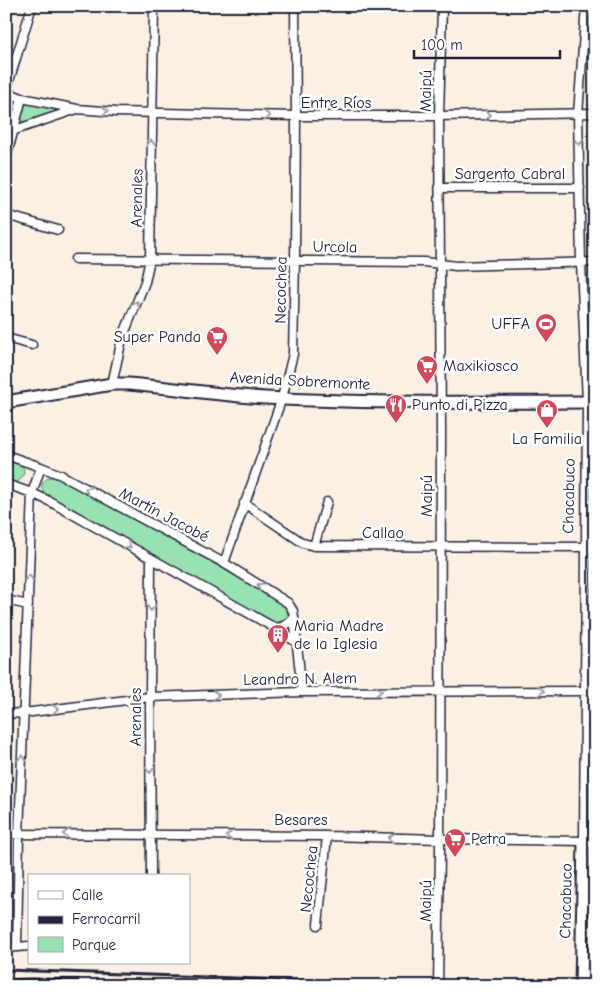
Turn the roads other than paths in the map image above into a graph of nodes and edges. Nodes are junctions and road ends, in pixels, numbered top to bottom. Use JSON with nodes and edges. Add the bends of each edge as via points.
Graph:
{"nodes":[{"id":1,"x":32,"y":6,"type":"edge"},
{"id":2,"x":154,"y":6,"type":"edge"},
{"id":3,"x":295,"y":6,"type":"edge"},
{"id":4,"x":442,"y":6,"type":"edge"},
{"id":5,"x":586,"y":6,"type":"edge"},
{"id":6,"x":6,"y":91,"type":"edge"},
{"id":7,"x":22,"y":98,"type":"junction"},
{"id":8,"x":77,"y":110,"type":"junction"},
{"id":9,"x":152,"y":113,"type":"junction"},
{"id":10,"x":578,"y":114,"type":"junction"},
{"id":11,"x":595,"y":114,"type":"edge"},
{"id":12,"x":296,"y":116,"type":"junction"},
{"id":13,"x":439,"y":116,"type":"junction"},
{"id":14,"x":14,"y":130,"type":"junction"},
{"id":15,"x":6,"y":159,"type":"edge"},
{"id":16,"x":440,"y":188,"type":"junction"},
{"id":17,"x":580,"y":188,"type":"junction"},
{"id":18,"x":6,"y":214,"type":"edge"},
{"id":19,"x":58,"y":230,"type":"dead end"},
{"id":20,"x":75,"y":259,"type":"dead end"},
{"id":21,"x":150,"y":259,"type":"junction"},
{"id":22,"x":295,"y":260,"type":"junction"},
{"id":23,"x":595,"y":262,"type":"edge"},
{"id":24,"x":440,"y":263,"type":"junction"},
{"id":25,"x":581,"y":263,"type":"junction"},
{"id":26,"x":6,"y":338,"type":"edge"},
{"id":27,"x":32,"y":345,"type":"dead end"},
{"id":28,"x":112,"y":384,"type":"junction"},
{"id":29,"x":282,"y":398,"type":"junction"},
{"id":30,"x":6,"y":402,"type":"edge"},
{"id":31,"x":440,"y":402,"type":"junction"},
{"id":32,"x":591,"y":402,"type":"edge"},
{"id":33,"x":6,"y":455,"type":"edge"},
{"id":34,"x":41,"y":466,"type":"junction"},
{"id":35,"x":6,"y":484,"type":"edge"},
{"id":36,"x":32,"y":493,"type":"junction"},
{"id":37,"x":327,"y":502,"type":"dead end"},
{"id":38,"x":244,"y":503,"type":"junction"},
{"id":39,"x":314,"y":546,"type":"junction"},
{"id":40,"x":440,"y":547,"type":"junction"},
{"id":41,"x":585,"y":547,"type":"junction"},
{"id":42,"x":595,"y":547,"type":"edge"},
{"id":43,"x":152,"y":559,"type":"junction"},
{"id":44,"x":224,"y":563,"type":"junction"},
{"id":45,"x":6,"y":600,"type":"edge"},
{"id":46,"x":28,"y":605,"type":"junction"},
{"id":47,"x":294,"y":618,"type":"junction"},
{"id":48,"x":275,"y":628,"type":"junction"},
{"id":49,"x":296,"y":642,"type":"junction"},
{"id":50,"x":440,"y":691,"type":"junction"},
{"id":51,"x":585,"y":691,"type":"junction"},
{"id":52,"x":595,"y":691,"type":"edge"},
{"id":53,"x":302,"y":692,"type":"junction"},
{"id":54,"x":150,"y":697,"type":"junction"},
{"id":55,"x":24,"y":713,"type":"junction"},
{"id":56,"x":6,"y":714,"type":"edge"},
{"id":57,"x":6,"y":834,"type":"edge"},
{"id":58,"x":19,"y":834,"type":"junction"},
{"id":59,"x":151,"y":836,"type":"junction"},
{"id":60,"x":327,"y":836,"type":"junction"},
{"id":61,"x":440,"y":839,"type":"junction"},
{"id":62,"x":589,"y":841,"type":"edge"},
{"id":63,"x":151,"y":874,"type":"edge"},
{"id":64,"x":318,"y":925,"type":"dead end"},
{"id":65,"x":28,"y":946,"type":"edge"},
{"id":66,"x":17,"y":947,"type":"junction"},
{"id":67,"x":6,"y":948,"type":"edge"},
{"id":68,"x":438,"y":986,"type":"edge"},
{"id":69,"x":581,"y":986,"type":"edge"}],
"edges":[{"from":1,"to":6,"type":"street"},
{"from":2,"to":9,"type":"street","name":"Arenales"},
{"from":3,"to":12,"type":"street","name":"Necochea"},
{"from":4,"to":13,"type":"street","name":"Maipú"},
{"from":5,"to":10,"type":"street","name":"Chacabuco"},
{"from":6,"to":7,"type":"street","name":"Entre Ríos"},
{"from":7,"to":8,"type":"street","name":"Entre Ríos"},
{"from":7,"to":14,"type":"street"},
{"from":8,"to":9,"type":"street","name":"Entre Ríos","one_way":true},
{"from":8,"to":14,"type":"street","name":"Entre Ríos"},
{"from":9,"to":12,"type":"street","name":"Entre Ríos","one_way":true},
{"from":21,"to":9,"type":"street","name":"Arenales","one_way":true},
{"from":10,"to":11,"type":"street","name":"Entre Ríos"},
{"from":13,"to":10,"type":"street","name":"Entre Ríos","one_way":true},
{"from":10,"to":17,"type":"street","name":"Chacabuco","one_way":true},
{"from":12,"to":13,"type":"street","name":"Entre Ríos"},
{"from":12,"to":22,"type":"street","name":"Necochea"},
{"from":13,"to":16,"type":"street","name":"Maipú"},
{"from":14,"to":15,"type":"street"},
{"from":16,"to":17,"type":"street","name":"Sargento Cabral"},
{"from":16,"to":24,"type":"street","name":"Maipú"},
{"from":17,"to":25,"type":"street","name":"Chacabuco"},
{"from":18,"to":19,"type":"street"},
{"from":20,"to":21,"type":"street","name":"Urcola"},
{"from":21,"to":22,"type":"street","name":"Urcola"},
{"from":28,"to":21,"type":"street","name":"Arenales","one_way":true,"via":[[122,339],[145,282]]},
{"from":22,"to":24,"type":"street","name":"Urcola"},
{"from":22,"to":29,"type":"street","name":"Necochea","via":[[293,354]]},
{"from":23,"to":25,"type":"street","name":"Urcola"},
{"from":24,"to":25,"type":"street","name":"Urcola","via":[[456,266]]},
{"from":24,"to":31,"type":"street","name":"Maipú"},
{"from":25,"to":32,"type":"street","name":"Chacabuco"},
{"from":26,"to":27,"type":"street"},
{"from":28,"to":29,"type":"main road","name":"Avenida Sobremonte"},
{"from":28,"to":30,"type":"main road","name":"Avenida Sobremonte"},
{"from":29,"to":31,"type":"main road","name":"Avenida Sobremonte"},
{"from":29,"to":38,"type":"street","name":"Necochea"},
{"from":31,"to":32,"type":"main road","name":"Avenida Sobremonte"},
{"from":31,"to":40,"type":"street","name":"Maipú"},
{"from":32,"to":41,"type":"street","name":"Chacabuco"},
{"from":33,"to":34,"type":"street","name":"Martín Jacobé"},
{"from":34,"to":36,"type":"street"},
{"from":44,"to":34,"type":"street","name":"Martín Jacobé","one_way":true},
{"from":35,"to":36,"type":"street"},
{"from":36,"to":43,"type":"street","one_way":true},
{"from":46,"to":36,"type":"street","one_way":true},
{"from":37,"to":39,"type":"street"},
{"from":38,"to":39,"type":"street","name":"Callao","via":[[303,543]]},
{"from":38,"to":44,"type":"street","name":"Necochea"},
{"from":39,"to":40,"type":"street","name":"Callao"},
{"from":40,"to":41,"type":"street","name":"Callao"},
{"from":40,"to":50,"type":"street","name":"Maipú"},
{"from":41,"to":42,"type":"street","name":"Callao"},
{"from":41,"to":51,"type":"street","name":"Chacabuco"},
{"from":43,"to":48,"type":"street"},
{"from":43,"to":54,"type":"street","name":"Arenales","one_way":true},
{"from":47,"to":44,"type":"street","name":"Martín Jacobé","one_way":true,"via":[[288,603]]},
{"from":45,"to":46,"type":"street"},
{"from":46,"to":55,"type":"street"},
{"from":47,"to":48,"type":"street","via":[[287,625]]},
{"from":47,"to":49,"type":"street"},
{"from":48,"to":49,"type":"street"},
{"from":49,"to":53,"type":"street"},
{"from":50,"to":51,"type":"street","name":"Leandro N. Alem","one_way":true},
{"from":53,"to":50,"type":"street","name":"Leandro N. Alem","one_way":true},
{"from":50,"to":61,"type":"street","name":"Maipú"},
{"from":51,"to":52,"type":"street","name":"Leandro N. Alem"},
{"from":51,"to":62,"type":"street","name":"Chacabuco"},
{"from":54,"to":53,"type":"street","name":"Leandro N. Alem","one_way":true},
{"from":55,"to":54,"type":"street","name":"Leandro N. Alem","one_way":true},
{"from":54,"to":59,"type":"street","name":"Arenales","one_way":true},
{"from":55,"to":56,"type":"street","name":"Leandro N. Alem"},
{"from":58,"to":55,"type":"street","one_way":true},
{"from":57,"to":58,"type":"street","name":"Besares"},
{"from":59,"to":58,"type":"street","name":"Besares","one_way":true},
{"from":58,"to":66,"type":"street"},
{"from":60,"to":59,"type":"street","name":"Besares","one_way":true},
{"from":59,"to":63,"type":"street","name":"Arenales"},
{"from":61,"to":60,"type":"street","name":"Besares","one_way":true},
{"from":60,"to":64,"type":"street","name":"Necochea"},
{"from":61,"to":62,"type":"street","name":"Besares"},
{"from":61,"to":68,"type":"street","name":"Maipú"},
{"from":62,"to":69,"type":"main road","name":"Chacabuco"},
{"from":65,"to":66,"type":"street"},
{"from":66,"to":67,"type":"street"}]}
